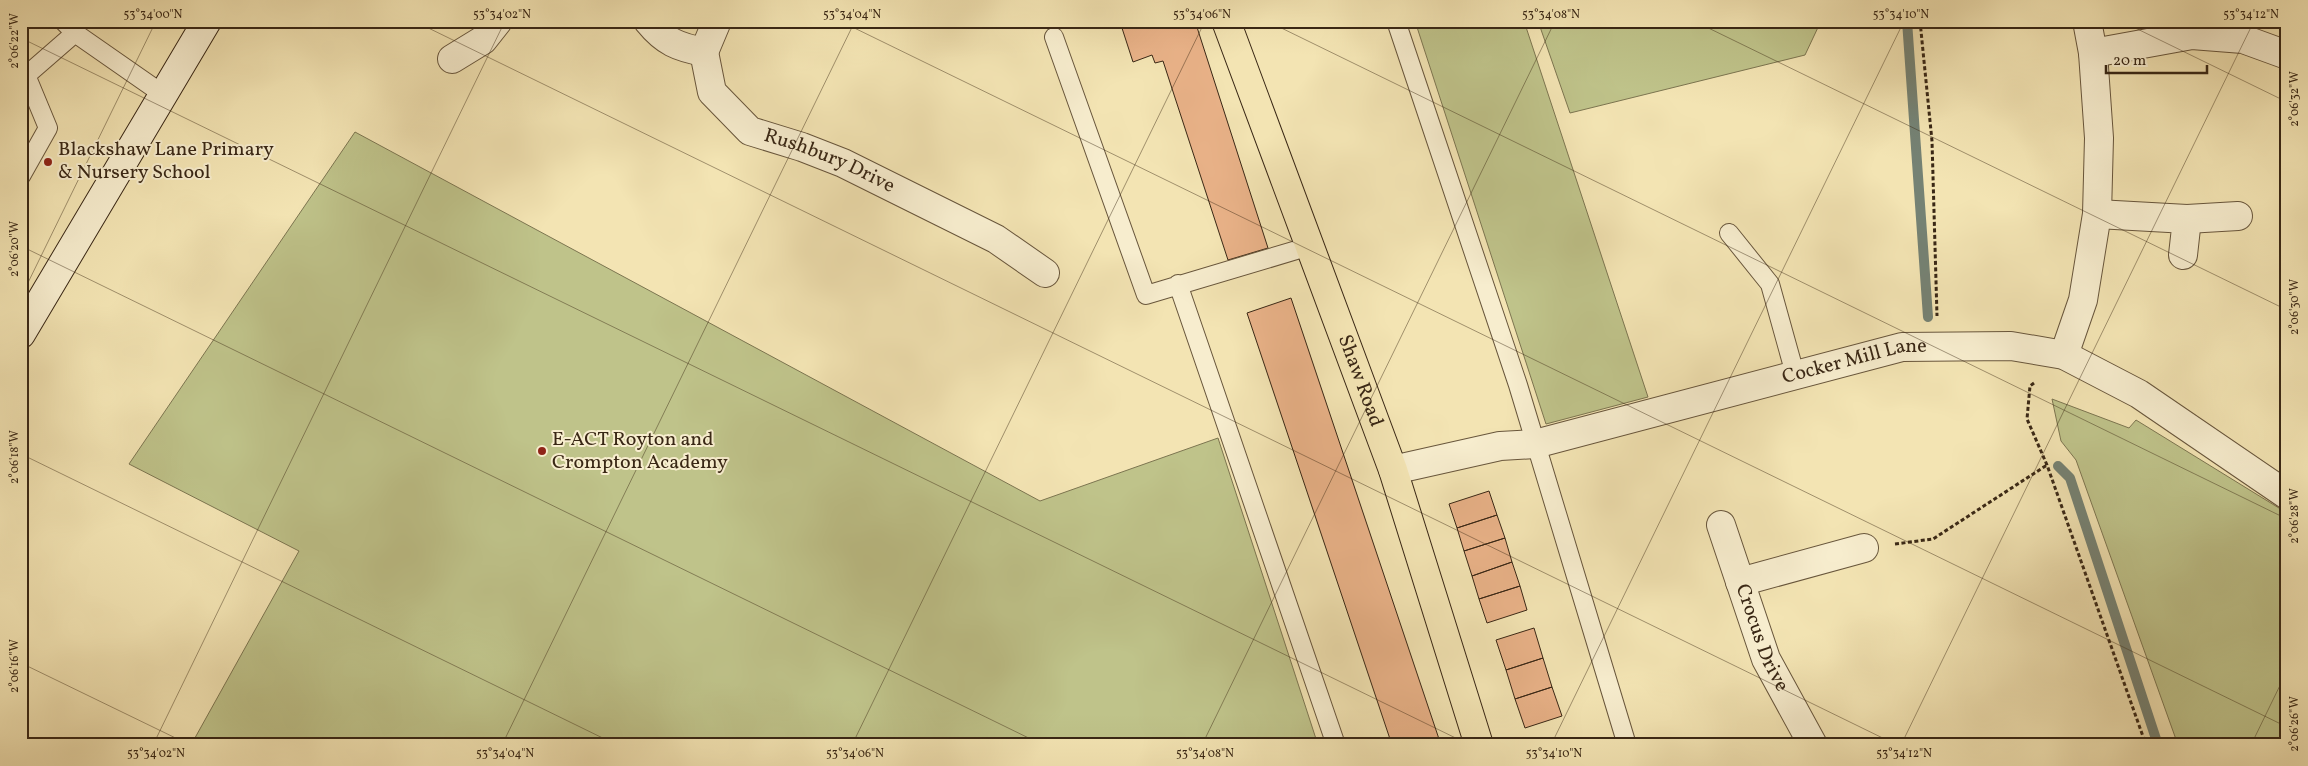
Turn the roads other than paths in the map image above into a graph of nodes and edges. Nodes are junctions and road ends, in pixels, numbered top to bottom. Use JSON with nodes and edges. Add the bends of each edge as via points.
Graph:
{"nodes":[{"id":1,"x":207,"y":21,"type":"edge"},
{"id":2,"x":498,"y":21,"type":"edge"},
{"id":3,"x":648,"y":21,"type":"edge"},
{"id":4,"x":718,"y":21,"type":"edge"},
{"id":5,"x":1226,"y":21,"type":"edge"},
{"id":6,"x":1396,"y":21,"type":"edge"},
{"id":7,"x":2086,"y":21,"type":"edge"},
{"id":8,"x":69,"y":27,"type":"edge"},
{"id":9,"x":1054,"y":37,"type":"dead end"},
{"id":10,"x":704,"y":52,"type":"junction"},
{"id":11,"x":2092,"y":53,"type":"junction"},
{"id":12,"x":2287,"y":55,"type":"edge"},
{"id":13,"x":452,"y":59,"type":"dead end"},
{"id":14,"x":24,"y":77,"type":"edge"},
{"id":15,"x":164,"y":95,"type":"junction"},
{"id":16,"x":21,"y":176,"type":"edge"},
{"id":17,"x":2097,"y":214,"type":"junction"},
{"id":18,"x":2238,"y":216,"type":"dead end"},
{"id":19,"x":2187,"y":219,"type":"junction"},
{"id":20,"x":1729,"y":233,"type":"dead end"},
{"id":21,"x":1310,"y":246,"type":"junction"},
{"id":22,"x":2183,"y":255,"type":"dead end"},
{"id":23,"x":1046,"y":273,"type":"dead end"},
{"id":24,"x":1178,"y":284,"type":"junction"},
{"id":25,"x":21,"y":334,"type":"edge"},
{"id":26,"x":2064,"y":355,"type":"junction"},
{"id":27,"x":1796,"y":374,"type":"junction"},
{"id":28,"x":1535,"y":444,"type":"junction"},
{"id":29,"x":1393,"y":470,"type":"junction"},
{"id":30,"x":2287,"y":495,"type":"edge"},
{"id":31,"x":1721,"y":525,"type":"dead end"},
{"id":32,"x":1864,"y":548,"type":"road end"},
{"id":33,"x":1740,"y":582,"type":"junction"},
{"id":34,"x":1475,"y":744,"type":"edge"},
{"id":35,"x":1336,"y":745,"type":"edge"},
{"id":36,"x":1627,"y":745,"type":"edge"},
{"id":37,"x":1813,"y":745,"type":"edge"}],
"edges":[{"from":1,"to":15,"type":"street"},
{"from":2,"to":13,"type":"street","via":[[483,40]]},
{"from":3,"to":10,"type":"street","via":[[666,40]]},
{"from":4,"to":10,"type":"street"},
{"from":5,"to":21,"type":"main road","name":"Shaw Road"},
{"from":6,"to":28,"type":"lane"},
{"from":7,"to":11,"type":"street"},
{"from":8,"to":14,"type":"lane"},
{"from":8,"to":15,"type":"lane"},
{"from":9,"to":24,"type":"lane","via":[[1146,294]]},
{"from":10,"to":23,"type":"street","name":"Rushbury Drive","via":[[712,92],[750,131],[843,163],[996,240]]},
{"from":11,"to":12,"type":"street","via":[[2192,36],[2243,39]]},
{"from":11,"to":17,"type":"street","via":[[2099,138]]},
{"from":14,"to":16,"type":"lane","via":[[48,128]]},
{"from":15,"to":25,"type":"street"},
{"from":17,"to":19,"type":"street"},
{"from":17,"to":26,"type":"street","via":[[2083,300]]},
{"from":18,"to":19,"type":"street"},
{"from":19,"to":22,"type":"street"},
{"from":20,"to":27,"type":"lane","via":[[1770,284]]},
{"from":21,"to":24,"type":"lane"},
{"from":21,"to":29,"type":"main road","name":"Shaw Road"},
{"from":24,"to":35,"type":"lane"},
{"from":26,"to":27,"type":"street","name":"Cocker Mill Lane","via":[[2011,346],[1902,347]]},
{"from":26,"to":30,"type":"street","name":"Cocker Mill Lane","via":[[2139,394]]},
{"from":27,"to":28,"type":"street","name":"Cocker Mill Lane"},
{"from":28,"to":29,"type":"street","name":"Cocker Mill Lane","via":[[1500,446]]},
{"from":28,"to":36,"type":"lane"},
{"from":29,"to":34,"type":"main road","name":"Shaw Road"},
{"from":31,"to":33,"type":"street","name":"Crocus Drive"},
{"from":32,"to":33,"type":"street"},
{"from":33,"to":37,"type":"street","name":"Crocus Drive","via":[[1766,659]]}]}
